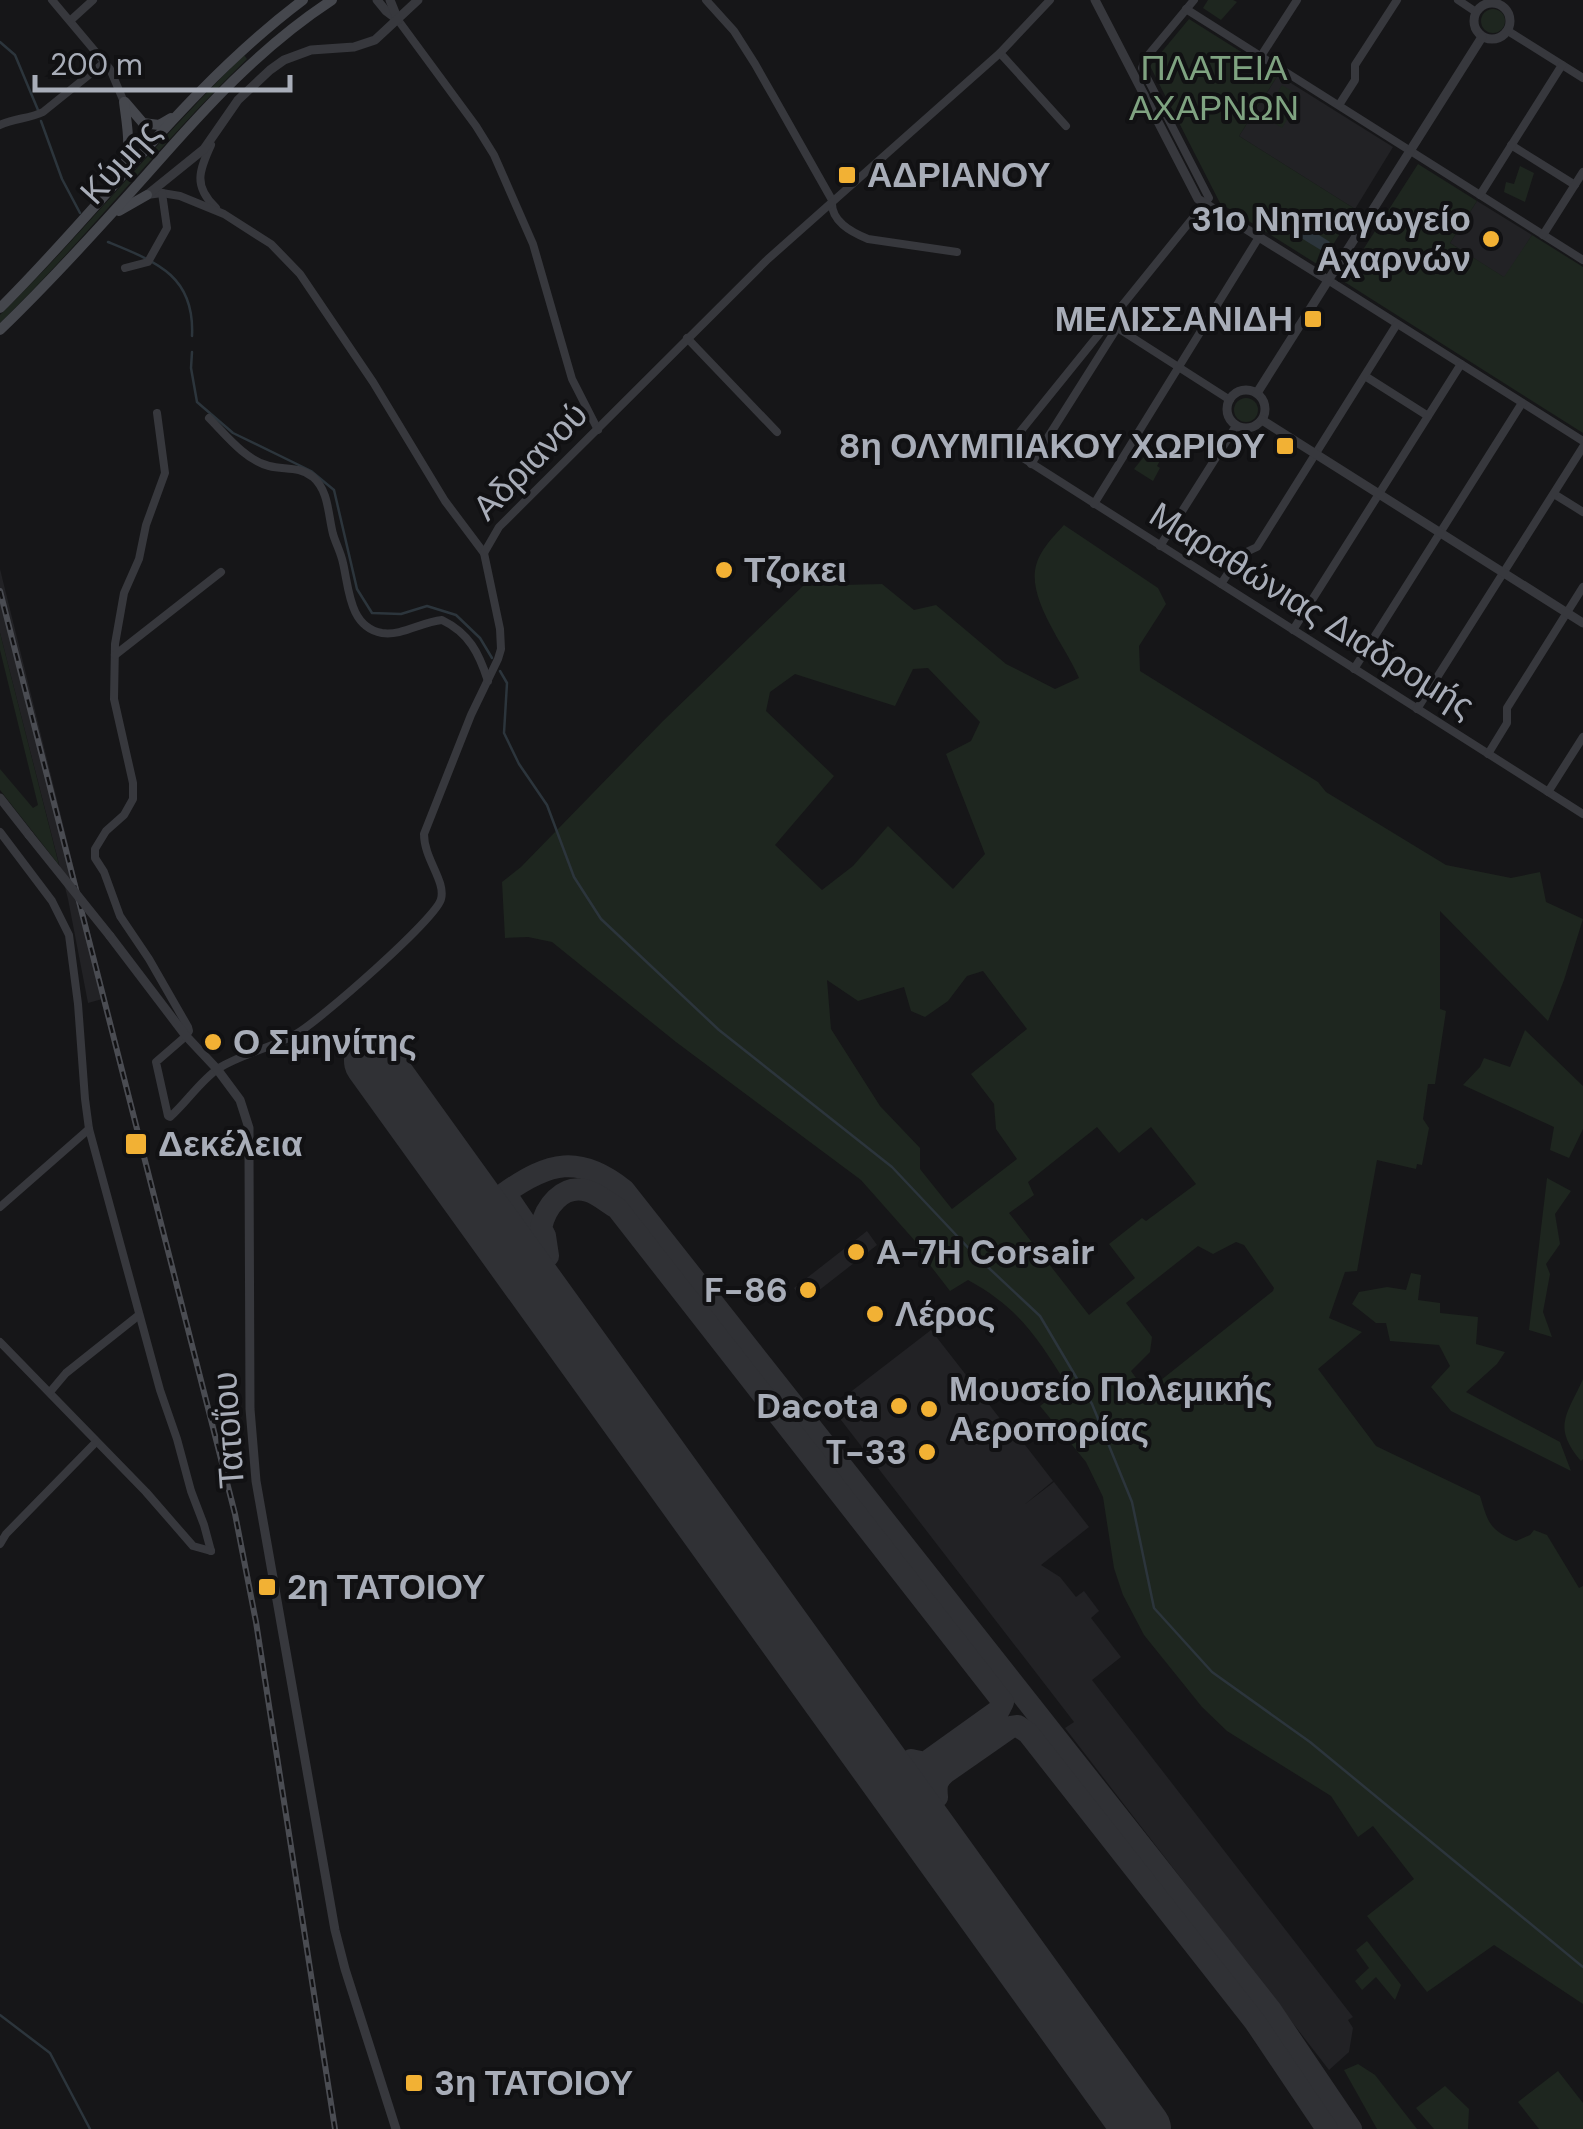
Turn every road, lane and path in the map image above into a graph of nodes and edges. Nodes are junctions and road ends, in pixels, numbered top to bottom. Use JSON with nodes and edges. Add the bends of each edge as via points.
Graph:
{"nodes":[{"id":1,"x":52,"y":0,"type":"edge"},
{"id":2,"x":93,"y":0,"type":"edge"},
{"id":3,"x":303,"y":0,"type":"edge"},
{"id":4,"x":332,"y":0,"type":"edge"},
{"id":5,"x":377,"y":0,"type":"edge"},
{"id":6,"x":390,"y":0,"type":"edge"},
{"id":7,"x":418,"y":0,"type":"edge"},
{"id":8,"x":706,"y":0,"type":"edge"},
{"id":9,"x":1050,"y":0,"type":"edge"},
{"id":10,"x":1095,"y":0,"type":"edge"},
{"id":11,"x":1194,"y":0,"type":"edge"},
{"id":12,"x":1297,"y":0,"type":"edge"},
{"id":13,"x":1397,"y":0,"type":"edge"},
{"id":14,"x":1458,"y":0,"type":"edge"},
{"id":15,"x":1504,"y":3,"type":"edge"},
{"id":16,"x":1186,"y":9,"type":"junction"},
{"id":17,"x":1476,"y":12,"type":"junction"},
{"id":18,"x":71,"y":20,"type":"junction"},
{"id":19,"x":398,"y":20,"type":"junction"},
{"id":20,"x":1508,"y":31,"type":"junction"},
{"id":21,"x":1482,"y":37,"type":"junction"},
{"id":22,"x":1000,"y":53,"type":"junction"},
{"id":23,"x":1261,"y":56,"type":"junction"},
{"id":24,"x":105,"y":62,"type":"junction"},
{"id":25,"x":1562,"y":65,"type":"junction"},
{"id":26,"x":1583,"y":78,"type":"edge"},
{"id":27,"x":124,"y":102,"type":"junction"},
{"id":28,"x":1339,"y":105,"type":"junction"},
{"id":29,"x":184,"y":108,"type":"junction"},
{"id":30,"x":0,"y":125,"type":"edge"},
{"id":31,"x":1066,"y":126,"type":"dead end"},
{"id":32,"x":218,"y":130,"type":"junction"},
{"id":33,"x":1511,"y":145,"type":"junction"},
{"id":34,"x":1410,"y":150,"type":"junction"},
{"id":35,"x":1583,"y":172,"type":"edge"},
{"id":36,"x":1575,"y":184,"type":"junction"},
{"id":37,"x":114,"y":186,"type":"junction"},
{"id":38,"x":162,"y":193,"type":"junction"},
{"id":39,"x":147,"y":195,"type":"junction"},
{"id":40,"x":1480,"y":195,"type":"junction"},
{"id":41,"x":832,"y":200,"type":"junction"},
{"id":42,"x":1205,"y":204,"type":"junction"},
{"id":43,"x":224,"y":214,"type":"junction"},
{"id":44,"x":109,"y":216,"type":"junction"},
{"id":45,"x":1543,"y":234,"type":"junction"},
{"id":46,"x":1259,"y":237,"type":"junction"},
{"id":47,"x":957,"y":252,"type":"dead end"},
{"id":48,"x":1583,"y":260,"type":"edge"},
{"id":49,"x":125,"y":268,"type":"dead end"},
{"id":50,"x":1328,"y":280,"type":"junction"},
{"id":51,"x":0,"y":308,"type":"edge"},
{"id":52,"x":1398,"y":324,"type":"junction"},
{"id":53,"x":1113,"y":325,"type":"junction"},
{"id":54,"x":0,"y":330,"type":"edge"},
{"id":55,"x":688,"y":338,"type":"junction"},
{"id":56,"x":1461,"y":364,"type":"junction"},
{"id":57,"x":1178,"y":366,"type":"junction"},
{"id":58,"x":1365,"y":376,"type":"junction"},
{"id":59,"x":1257,"y":393,"type":"junction"},
{"id":60,"x":1230,"y":400,"type":"junction"},
{"id":61,"x":1522,"y":403,"type":"junction"},
{"id":62,"x":158,"y":413,"type":"dead end"},
{"id":63,"x":1428,"y":416,"type":"junction"},
{"id":64,"x":209,"y":418,"type":"dead end"},
{"id":65,"x":1262,"y":420,"type":"junction"},
{"id":66,"x":1236,"y":426,"type":"junction"},
{"id":67,"x":598,"y":430,"type":"junction"},
{"id":68,"x":777,"y":432,"type":"dead end"},
{"id":69,"x":1583,"y":444,"type":"edge"},
{"id":70,"x":1316,"y":454,"type":"junction"},
{"id":71,"x":1031,"y":464,"type":"junction"},
{"id":72,"x":1379,"y":494,"type":"junction"},
{"id":73,"x":1554,"y":494,"type":"junction"},
{"id":74,"x":1094,"y":504,"type":"junction"},
{"id":75,"x":1583,"y":512,"type":"edge"},
{"id":76,"x":1440,"y":532,"type":"junction"},
{"id":77,"x":1160,"y":546,"type":"junction"},
{"id":78,"x":484,"y":553,"type":"junction"},
{"id":79,"x":221,"y":572,"type":"dead end"},
{"id":80,"x":1504,"y":573,"type":"junction"},
{"id":81,"x":1220,"y":584,"type":"junction"},
{"id":82,"x":1583,"y":588,"type":"edge"},
{"id":83,"x":1567,"y":613,"type":"junction"},
{"id":84,"x":1583,"y":623,"type":"edge"},
{"id":85,"x":1293,"y":630,"type":"junction"},
{"id":86,"x":115,"y":655,"type":"junction"},
{"id":87,"x":1354,"y":669,"type":"junction"},
{"id":88,"x":488,"y":681,"type":"junction"},
{"id":89,"x":1417,"y":709,"type":"junction"},
{"id":90,"x":1583,"y":737,"type":"edge"},
{"id":91,"x":1488,"y":754,"type":"junction"},
{"id":92,"x":1548,"y":792,"type":"junction"},
{"id":93,"x":0,"y":798,"type":"edge"},
{"id":94,"x":1583,"y":814,"type":"edge"},
{"id":95,"x":0,"y":832,"type":"edge"},
{"id":96,"x":186,"y":1036,"type":"junction"},
{"id":97,"x":217,"y":1070,"type":"junction"},
{"id":98,"x":90,"y":1129,"type":"junction"},
{"id":99,"x":0,"y":1207,"type":"edge"},
{"id":100,"x":139,"y":1315,"type":"junction"},
{"id":101,"x":0,"y":1342,"type":"edge"},
{"id":102,"x":50,"y":1392,"type":"junction"},
{"id":103,"x":96,"y":1442,"type":"junction"},
{"id":104,"x":0,"y":1544,"type":"edge"},
{"id":105,"x":396,"y":2129,"type":"edge"}],
"edges":[{"from":1,"to":18,"type":"street"},
{"from":2,"to":18,"type":"street"},
{"from":3,"to":29,"type":"main road","name":"Κύμης"},
{"from":4,"to":44,"type":"main road","name":"Κύμης","via":[[250,64]]},
{"from":5,"to":19,"type":"street"},
{"from":6,"to":19,"type":"street"},
{"from":7,"to":19,"type":"street"},
{"from":8,"to":41,"type":"street","via":[[755,64]]},
{"from":9,"to":22,"type":"street","name":"Αδριανού"},
{"from":10,"to":42,"type":"street"},
{"from":11,"to":16,"type":"street"},
{"from":12,"to":23,"type":"street"},
{"from":13,"to":28,"type":"street"},
{"from":14,"to":17,"type":"street"},
{"from":15,"to":17,"type":"street"},
{"from":15,"to":20,"type":"street"},
{"from":16,"to":23,"type":"street"},
{"from":16,"to":42,"type":"street","via":[[1142,68],[1209,195]]},
{"from":17,"to":21,"type":"street"},
{"from":18,"to":24,"type":"street"},
{"from":19,"to":32,"type":"street","via":[[366,44],[284,60],[238,100]]},
{"from":19,"to":67,"type":"street","via":[[494,155],[533,244],[572,379]]},
{"from":20,"to":21,"type":"street","via":[[1496,39]]},
{"from":20,"to":25,"type":"street"},
{"from":21,"to":34,"type":"street"},
{"from":22,"to":31,"type":"street"},
{"from":22,"to":41,"type":"street","name":"Αδριανού"},
{"from":23,"to":28,"type":"street"},
{"from":24,"to":27,"type":"street"},
{"from":24,"to":30,"type":"street","via":[[43,112]]},
{"from":25,"to":26,"type":"street"},
{"from":25,"to":33,"type":"street"},
{"from":27,"to":29,"type":"main road","via":[[148,124],[165,123]]},
{"from":27,"to":37,"type":"main road","via":[[128,154]]},
{"from":28,"to":34,"type":"street"},
{"from":29,"to":37,"type":"main road","name":"Κύμης"},
{"from":32,"to":39,"type":"street"},
{"from":32,"to":43,"type":"street","via":[[200,180]]},
{"from":33,"to":36,"type":"street"},
{"from":33,"to":40,"type":"street"},
{"from":34,"to":40,"type":"street"},
{"from":34,"to":50,"type":"street"},
{"from":35,"to":36,"type":"street"},
{"from":36,"to":45,"type":"street"},
{"from":37,"to":51,"type":"main road","name":"Κύμης"},
{"from":38,"to":39,"type":"street"},
{"from":38,"to":43,"type":"street"},
{"from":38,"to":49,"type":"street","via":[[167,228],[148,262]]},
{"from":39,"to":44,"type":"main road"},
{"from":40,"to":45,"type":"street"},
{"from":41,"to":47,"type":"street","via":[[837,220],[859,236]]},
{"from":41,"to":55,"type":"street","name":"Αδριανού"},
{"from":42,"to":46,"type":"street"},
{"from":42,"to":53,"type":"street"},
{"from":43,"to":78,"type":"street","via":[[271,244],[300,274]]},
{"from":44,"to":54,"type":"main road","name":"Κύμης"},
{"from":45,"to":48,"type":"street"},
{"from":46,"to":50,"type":"street"},
{"from":46,"to":57,"type":"street"},
{"from":50,"to":52,"type":"street"},
{"from":50,"to":59,"type":"street"},
{"from":52,"to":56,"type":"street"},
{"from":52,"to":58,"type":"street"},
{"from":53,"to":57,"type":"street"},
{"from":53,"to":71,"type":"street"},
{"from":53,"to":71,"type":"street","name":"Μαραθώνιας Διαδρομής","via":[[1012,442],[1012,450]]},
{"from":55,"to":67,"type":"street","name":"Αδριανού"},
{"from":55,"to":68,"type":"street"},
{"from":56,"to":61,"type":"street"},
{"from":56,"to":63,"type":"street"},
{"from":57,"to":60,"type":"street"},
{"from":57,"to":74,"type":"street"},
{"from":58,"to":63,"type":"street"},
{"from":58,"to":70,"type":"street"},
{"from":59,"to":60,"type":"street","via":[[1245,390]]},
{"from":59,"to":65,"type":"street","via":[[1266,408]]},
{"from":60,"to":66,"type":"street","via":[[1228,414]]},
{"from":61,"to":69,"type":"street"},
{"from":61,"to":76,"type":"street"},
{"from":62,"to":86,"type":"street","via":[[165,473],[124,593]]},
{"from":63,"to":72,"type":"street"},
{"from":64,"to":88,"type":"street","via":[[257,461],[298,469],[320,485],[352,609],[364,623],[392,633],[442,620],[470,640]]},
{"from":65,"to":66,"type":"street","via":[[1247,429]]},
{"from":65,"to":70,"type":"street"},
{"from":66,"to":77,"type":"street"},
{"from":67,"to":78,"type":"street","name":"Αδριανού","via":[[500,527]]},
{"from":69,"to":73,"type":"street"},
{"from":70,"to":72,"type":"street"},
{"from":70,"to":81,"type":"street","via":[[1257,547],[1240,555]]},
{"from":71,"to":74,"type":"street","name":"Μαραθώνιας Διαδρομής"},
{"from":72,"to":76,"type":"street"},
{"from":72,"to":85,"type":"street"},
{"from":73,"to":75,"type":"street"},
{"from":73,"to":80,"type":"street"},
{"from":74,"to":77,"type":"street","name":"Μαραθώνιας Διαδρομής"},
{"from":76,"to":80,"type":"street"},
{"from":76,"to":87,"type":"street"},
{"from":77,"to":81,"type":"street","name":"Μαραθώνιας Διαδρομής"},
{"from":78,"to":88,"type":"street","name":"Αδριανού","via":[[501,639]]},
{"from":79,"to":86,"type":"street"},
{"from":80,"to":83,"type":"street"},
{"from":80,"to":89,"type":"street"},
{"from":81,"to":85,"type":"street","name":"Μαραθώνιας Διαδρομής"},
{"from":82,"to":83,"type":"street"},
{"from":83,"to":84,"type":"street"},
{"from":83,"to":91,"type":"street","via":[[1507,708],[1507,724]]},
{"from":85,"to":87,"type":"street","name":"Μαραθώνιας Διαδρομής"},
{"from":86,"to":96,"type":"street","via":[[114,699],[133,799],[97,842],[96,858],[120,916],[188,1026]]},
{"from":87,"to":89,"type":"street","name":"Μαραθώνιας Διαδρομής"},
{"from":88,"to":97,"type":"street","name":"Αδριανού","via":[[425,828],[425,851],[442,888],[440,905],[312,1024]]},
{"from":89,"to":91,"type":"street","name":"Μαραθώνιας Διαδρομής"},
{"from":90,"to":92,"type":"street"},
{"from":91,"to":92,"type":"street","name":"Μαραθώνιας Διαδρομής"},
{"from":92,"to":94,"type":"street","name":"Μαραθώνιας Διαδρομής"},
{"from":93,"to":96,"type":"street","name":"Τατοΐου","bridge":true},
{"from":95,"to":98,"type":"street","via":[[69,935]]},
{"from":96,"to":97,"type":"street","name":"Τατοΐου"},
{"from":96,"to":97,"type":"street","via":[[156,1062],[168,1116]]},
{"from":97,"to":105,"type":"street","name":"Τατοΐου","via":[[240,1100],[249,1128],[250,1409],[259,1500],[335,1930]]},
{"from":98,"to":99,"type":"street"},
{"from":98,"to":100,"type":"street"},
{"from":100,"to":102,"type":"street"},
{"from":100,"to":103,"type":"street","via":[[212,1551],[194,1546]]},
{"from":101,"to":102,"type":"street"},
{"from":102,"to":103,"type":"street"},
{"from":103,"to":104,"type":"street"}]}
